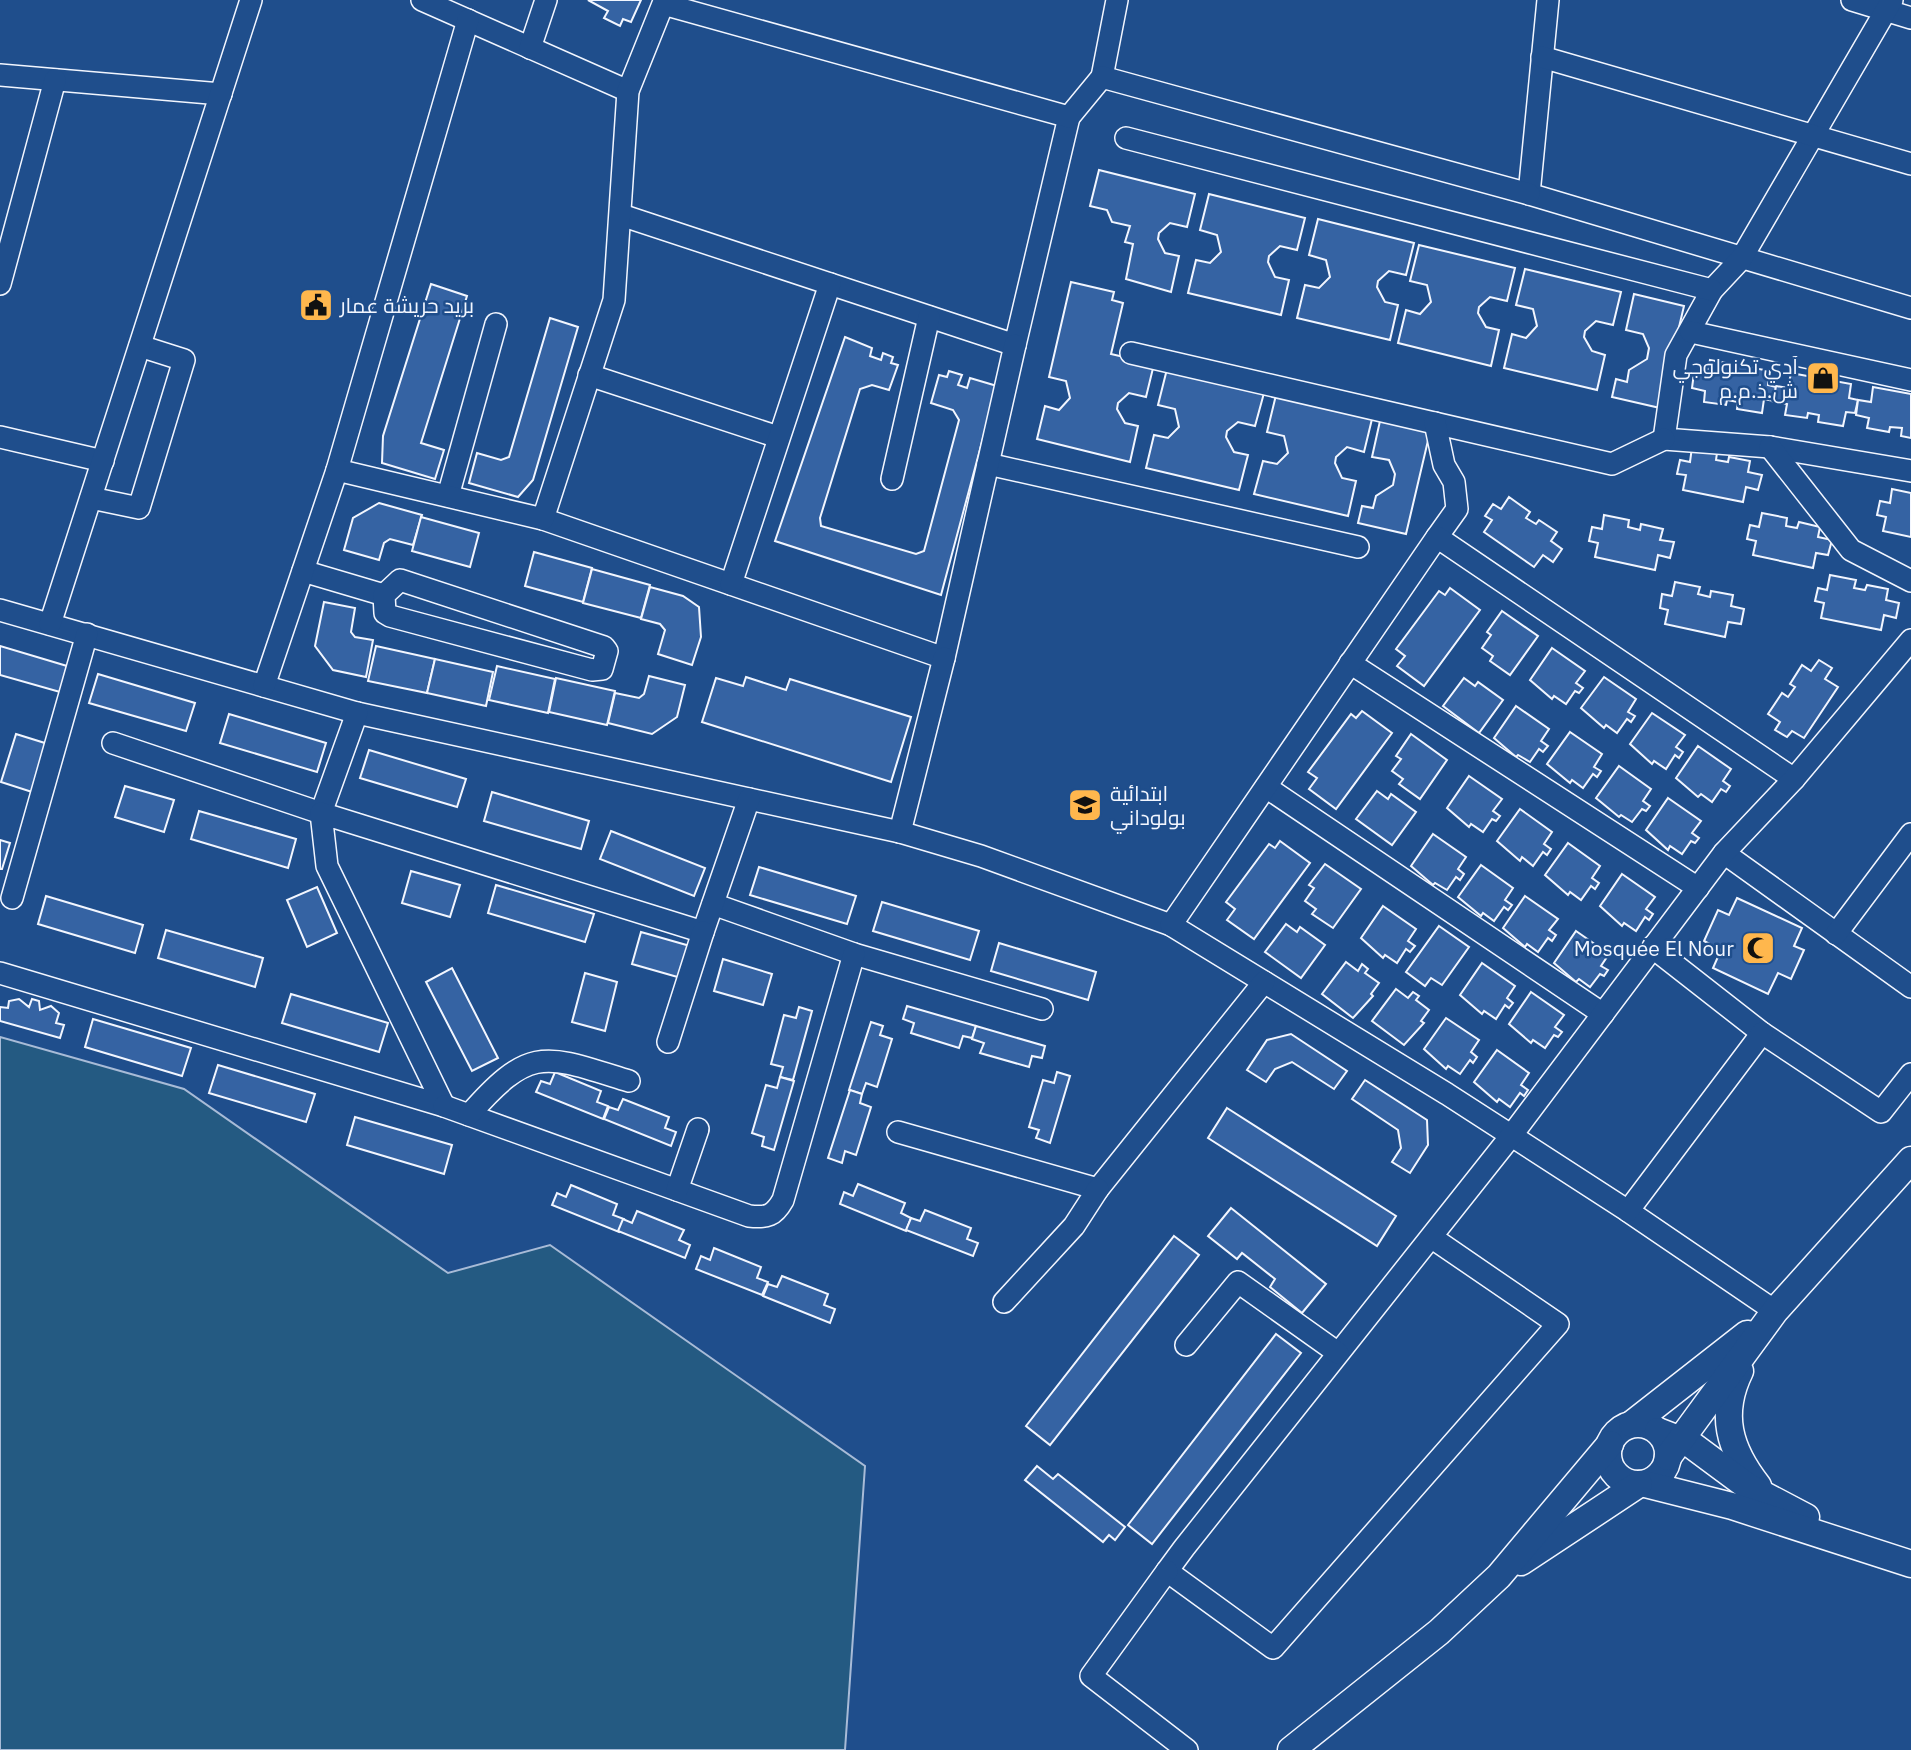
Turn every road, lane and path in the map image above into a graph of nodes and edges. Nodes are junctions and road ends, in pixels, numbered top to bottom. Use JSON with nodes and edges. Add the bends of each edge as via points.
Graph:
{"nodes":[{"id":1,"x":251,"y":0,"type":"edge"},
{"id":2,"x":422,"y":0,"type":"edge"},
{"id":3,"x":546,"y":0,"type":"edge"},
{"id":4,"x":1117,"y":0,"type":"edge"},
{"id":5,"x":1548,"y":0,"type":"edge"},
{"id":6,"x":1852,"y":0,"type":"edge"},
{"id":7,"x":664,"y":2,"type":"edge"},
{"id":8,"x":1889,"y":5,"type":"edge"},
{"id":9,"x":1911,"y":18,"type":"edge"},
{"id":10,"x":468,"y":20,"type":"junction"},
{"id":11,"x":530,"y":48,"type":"junction"},
{"id":12,"x":1542,"y":57,"type":"junction"},
{"id":13,"x":0,"y":75,"type":"edge"},
{"id":14,"x":1102,"y":77,"type":"junction"},
{"id":15,"x":55,"y":80,"type":"junction"},
{"id":16,"x":628,"y":91,"type":"junction"},
{"id":17,"x":221,"y":94,"type":"junction"},
{"id":18,"x":1069,"y":117,"type":"junction"},
{"id":19,"x":1813,"y":135,"type":"junction"},
{"id":20,"x":1126,"y":138,"type":"dead end"},
{"id":21,"x":1911,"y":164,"type":"edge"},
{"id":22,"x":1529,"y":194,"type":"junction"},
{"id":23,"x":621,"y":215,"type":"junction"},
{"id":24,"x":1741,"y":259,"type":"junction"},
{"id":25,"x":0,"y":284,"type":"edge"},
{"id":26,"x":830,"y":284,"type":"junction"},
{"id":27,"x":1712,"y":290,"type":"junction"},
{"id":28,"x":1911,"y":308,"type":"edge"},
{"id":29,"x":929,"y":317,"type":"junction"},
{"id":30,"x":496,"y":324,"type":"dead end"},
{"id":31,"x":1691,"y":332,"type":"junction"},
{"id":32,"x":1015,"y":345,"type":"junction"},
{"id":33,"x":140,"y":346,"type":"junction"},
{"id":34,"x":1131,"y":353,"type":"dead end"},
{"id":35,"x":589,"y":375,"type":"junction"},
{"id":36,"x":1911,"y":380,"type":"edge"},
{"id":37,"x":1435,"y":423,"type":"junction"},
{"id":38,"x":0,"y":438,"type":"edge"},
{"id":39,"x":778,"y":438,"type":"junction"},
{"id":40,"x":1664,"y":439,"type":"junction"},
{"id":41,"x":1770,"y":447,"type":"junction"},
{"id":42,"x":103,"y":461,"type":"junction"},
{"id":43,"x":988,"y":464,"type":"junction"},
{"id":44,"x":337,"y":470,"type":"junction"},
{"id":45,"x":1911,"y":471,"type":"edge"},
{"id":46,"x":892,"y":479,"type":"dead end"},
{"id":47,"x":448,"y":496,"type":"junction"},
{"id":48,"x":91,"y":498,"type":"junction"},
{"id":49,"x":543,"y":519,"type":"junction"},
{"id":50,"x":1437,"y":537,"type":"junction"},
{"id":51,"x":1358,"y":547,"type":"dead end"},
{"id":52,"x":303,"y":571,"type":"junction"},
{"id":53,"x":1911,"y":581,"type":"edge"},
{"id":54,"x":731,"y":584,"type":"junction"},
{"id":55,"x":384,"y":595,"type":"junction"},
{"id":56,"x":0,"y":610,"type":"edge"},
{"id":57,"x":499,"y":613,"type":"junction"},
{"id":58,"x":50,"y":624,"type":"junction"},
{"id":59,"x":87,"y":634,"type":"junction"},
{"id":60,"x":1911,"y":640,"type":"edge"},
{"id":61,"x":492,"y":643,"type":"junction"},
{"id":62,"x":944,"y":658,"type":"junction"},
{"id":63,"x":1350,"y":663,"type":"junction"},
{"id":64,"x":264,"y":686,"type":"junction"},
{"id":65,"x":357,"y":713,"type":"junction"},
{"id":66,"x":113,"y":743,"type":"dead end"},
{"id":67,"x":1794,"y":779,"type":"junction"},
{"id":68,"x":1266,"y":788,"type":"junction"},
{"id":69,"x":749,"y":799,"type":"junction"},
{"id":70,"x":321,"y":813,"type":"junction"},
{"id":71,"x":900,"y":832,"type":"junction"},
{"id":72,"x":1911,"y":834,"type":"edge"},
{"id":73,"x":1724,"y":853,"type":"junction"},
{"id":74,"x":1698,"y":888,"type":"junction"},
{"id":75,"x":12,"y":898,"type":"dead end"},
{"id":76,"x":713,"y":904,"type":"junction"},
{"id":77,"x":1171,"y":925,"type":"junction"},
{"id":78,"x":703,"y":932,"type":"junction"},
{"id":79,"x":1836,"y":934,"type":"junction"},
{"id":80,"x":1653,"y":947,"type":"junction"},
{"id":81,"x":854,"y":954,"type":"junction"},
{"id":82,"x":0,"y":973,"type":"edge"},
{"id":83,"x":1264,"y":982,"type":"junction"},
{"id":84,"x":1911,"y":987,"type":"edge"},
{"id":85,"x":1042,"y":1009,"type":"dead end"},
{"id":86,"x":1603,"y":1014,"type":"junction"},
{"id":87,"x":1762,"y":1033,"type":"junction"},
{"id":88,"x":668,"y":1042,"type":"dead end"},
{"id":89,"x":1911,"y":1074,"type":"edge"},
{"id":90,"x":629,"y":1081,"type":"dead end"},
{"id":91,"x":444,"y":1106,"type":"junction"},
{"id":92,"x":469,"y":1115,"type":"junction"},
{"id":93,"x":698,"y":1129,"type":"dead end"},
{"id":94,"x":898,"y":1132,"type":"dead end"},
{"id":95,"x":1511,"y":1136,"type":"junction"},
{"id":96,"x":1911,"y":1160,"type":"edge"},
{"id":97,"x":1098,"y":1189,"type":"junction"},
{"id":98,"x":677,"y":1190,"type":"junction"},
{"id":99,"x":1628,"y":1211,"type":"junction"},
{"id":100,"x":1431,"y":1237,"type":"junction"},
{"id":101,"x":1004,"y":1302,"type":"dead end"},
{"id":102,"x":1775,"y":1311,"type":"junction"},
{"id":103,"x":1186,"y":1345,"type":"dead end"},
{"id":104,"x":1338,"y":1353,"type":"junction"},
{"id":105,"x":1659,"y":1438,"type":"junction"},
{"id":106,"x":1610,"y":1444,"type":"junction"},
{"id":107,"x":1642,"y":1484,"type":"junction"},
{"id":108,"x":1694,"y":1496,"type":"junction"},
{"id":109,"x":1765,"y":1496,"type":"junction"},
{"id":110,"x":1588,"y":1520,"type":"junction"},
{"id":111,"x":1885,"y":1557,"type":"junction"},
{"id":112,"x":1911,"y":1564,"type":"edge"},
{"id":113,"x":1167,"y":1571,"type":"junction"},
{"id":114,"x":1499,"y":1576,"type":"junction"},
{"id":115,"x":1187,"y":1750,"type":"edge"},
{"id":116,"x":1291,"y":1750,"type":"edge"}],
"edges":[{"from":1,"to":17,"type":"street"},
{"from":2,"to":10,"type":"street"},
{"from":3,"to":11,"type":"street"},
{"from":4,"to":14,"type":"street"},
{"from":5,"to":12,"type":"street"},
{"from":6,"to":8,"type":"street"},
{"from":7,"to":16,"type":"street"},
{"from":7,"to":18,"type":"street"},
{"from":8,"to":9,"type":"street"},
{"from":8,"to":19,"type":"street"},
{"from":10,"to":11,"type":"street"},
{"from":10,"to":44,"type":"street"},
{"from":11,"to":16,"type":"street"},
{"from":12,"to":19,"type":"street"},
{"from":12,"to":22,"type":"street"},
{"from":13,"to":15,"type":"street"},
{"from":14,"to":18,"type":"street"},
{"from":14,"to":22,"type":"street"},
{"from":15,"to":17,"type":"street"},
{"from":15,"to":25,"type":"street"},
{"from":16,"to":23,"type":"street"},
{"from":17,"to":33,"type":"street"},
{"from":18,"to":32,"type":"street"},
{"from":19,"to":21,"type":"street"},
{"from":19,"to":24,"type":"street"},
{"from":20,"to":27,"type":"street"},
{"from":22,"to":24,"type":"street"},
{"from":23,"to":26,"type":"street"},
{"from":23,"to":35,"type":"street","via":[[614,300]]},
{"from":24,"to":27,"type":"street"},
{"from":24,"to":28,"type":"street"},
{"from":26,"to":29,"type":"street"},
{"from":26,"to":39,"type":"street"},
{"from":27,"to":31,"type":"street"},
{"from":29,"to":32,"type":"street"},
{"from":29,"to":46,"type":"street"},
{"from":30,"to":47,"type":"street"},
{"from":31,"to":36,"type":"street"},
{"from":31,"to":40,"type":"street","via":[[1676,355]]},
{"from":32,"to":43,"type":"street"},
{"from":33,"to":42,"type":"street"},
{"from":33,"to":48,"type":"street","via":[[184,360],[139,508]]},
{"from":34,"to":37,"type":"street"},
{"from":35,"to":39,"type":"street"},
{"from":35,"to":49,"type":"street"},
{"from":37,"to":40,"type":"street","via":[[1612,464]]},
{"from":37,"to":50,"type":"street","via":[[1444,465],[1454,482],[1457,509]]},
{"from":38,"to":42,"type":"street"},
{"from":39,"to":54,"type":"street"},
{"from":40,"to":41,"type":"street"},
{"from":41,"to":45,"type":"street"},
{"from":41,"to":53,"type":"street","via":[[1851,551]]},
{"from":42,"to":48,"type":"street"},
{"from":43,"to":51,"type":"street"},
{"from":43,"to":62,"type":"street"},
{"from":44,"to":47,"type":"street"},
{"from":44,"to":52,"type":"street"},
{"from":47,"to":49,"type":"street"},
{"from":48,"to":58,"type":"street"},
{"from":49,"to":54,"type":"street"},
{"from":50,"to":63,"type":"street"},
{"from":50,"to":67,"type":"street"},
{"from":52,"to":55,"type":"street"},
{"from":52,"to":64,"type":"street"},
{"from":54,"to":62,"type":"street"},
{"from":55,"to":57,"type":"street","via":[[400,580]]},
{"from":55,"to":61,"type":"street","via":[[385,613],[390,616]]},
{"from":56,"to":58,"type":"street"},
{"from":57,"to":61,"type":"street"},
{"from":57,"to":61,"type":"street","via":[[607,651],[598,671]]},
{"from":58,"to":59,"type":"street"},
{"from":59,"to":64,"type":"street"},
{"from":59,"to":75,"type":"street"},
{"from":60,"to":67,"type":"street"},
{"from":62,"to":71,"type":"street"},
{"from":63,"to":68,"type":"street"},
{"from":63,"to":74,"type":"street"},
{"from":64,"to":65,"type":"street"},
{"from":65,"to":69,"type":"street"},
{"from":65,"to":70,"type":"street"},
{"from":66,"to":70,"type":"street"},
{"from":67,"to":73,"type":"street"},
{"from":68,"to":77,"type":"street"},
{"from":68,"to":86,"type":"street"},
{"from":69,"to":71,"type":"street"},
{"from":69,"to":76,"type":"street"},
{"from":70,"to":78,"type":"street"},
{"from":70,"to":91,"type":"street","via":[[327,866]]},
{"from":71,"to":77,"type":"street","via":[[981,856]]},
{"from":72,"to":79,"type":"street"},
{"from":73,"to":74,"type":"street"},
{"from":73,"to":79,"type":"street"},
{"from":74,"to":80,"type":"street"},
{"from":76,"to":78,"type":"street"},
{"from":76,"to":81,"type":"street"},
{"from":77,"to":83,"type":"street"},
{"from":78,"to":88,"type":"street"},
{"from":79,"to":84,"type":"street"},
{"from":80,"to":86,"type":"street"},
{"from":80,"to":87,"type":"street"},
{"from":81,"to":85,"type":"street"},
{"from":81,"to":98,"type":"street","via":[[783,1200],[775,1213],[765,1218],[749,1216]]},
{"from":82,"to":91,"type":"street"},
{"from":83,"to":95,"type":"street"},
{"from":83,"to":97,"type":"street"},
{"from":86,"to":95,"type":"street"},
{"from":87,"to":89,"type":"street","via":[[1881,1112]]},
{"from":87,"to":99,"type":"street"},
{"from":90,"to":92,"type":"street","via":[[564,1061],[527,1063],[499,1080]]},
{"from":91,"to":92,"type":"street"},
{"from":92,"to":98,"type":"street"},
{"from":93,"to":98,"type":"street"},
{"from":94,"to":97,"type":"street"},
{"from":95,"to":99,"type":"street"},
{"from":95,"to":100,"type":"street"},
{"from":96,"to":102,"type":"main road"},
{"from":97,"to":101,"type":"street","via":[[1074,1226]]},
{"from":99,"to":102,"type":"street"},
{"from":100,"to":104,"type":"street"},
{"from":100,"to":113,"type":"street","via":[[1558,1324],[1273,1648]]},
{"from":102,"to":105,"type":"main road"},
{"from":102,"to":105,"type":"main road"},
{"from":102,"to":109,"type":"main road","via":[[1740,1372],[1728,1413],[1736,1454]]},
{"from":103,"to":104,"type":"street","via":[[1238,1282]]},
{"from":104,"to":113,"type":"street"},
{"from":105,"to":106,"type":"main road","via":[[1615,1435]]},
{"from":105,"to":107,"type":"main road","via":[[1662,1473]]},
{"from":105,"to":109,"type":"main road"},
{"from":106,"to":107,"type":"main road","via":[[1614,1472],[1629,1483]]},
{"from":106,"to":114,"type":"main road"},
{"from":107,"to":108,"type":"main road"},
{"from":107,"to":110,"type":"main road"},
{"from":108,"to":110,"type":"main road","via":[[1639,1502]]},
{"from":108,"to":111,"type":"main road"},
{"from":109,"to":111,"type":"main road"},
{"from":110,"to":114,"type":"main road"},
{"from":111,"to":112,"type":"main road"},
{"from":113,"to":115,"type":"street","via":[[1091,1676]]},
{"from":114,"to":116,"type":"main road","via":[[1438,1632]]}]}
